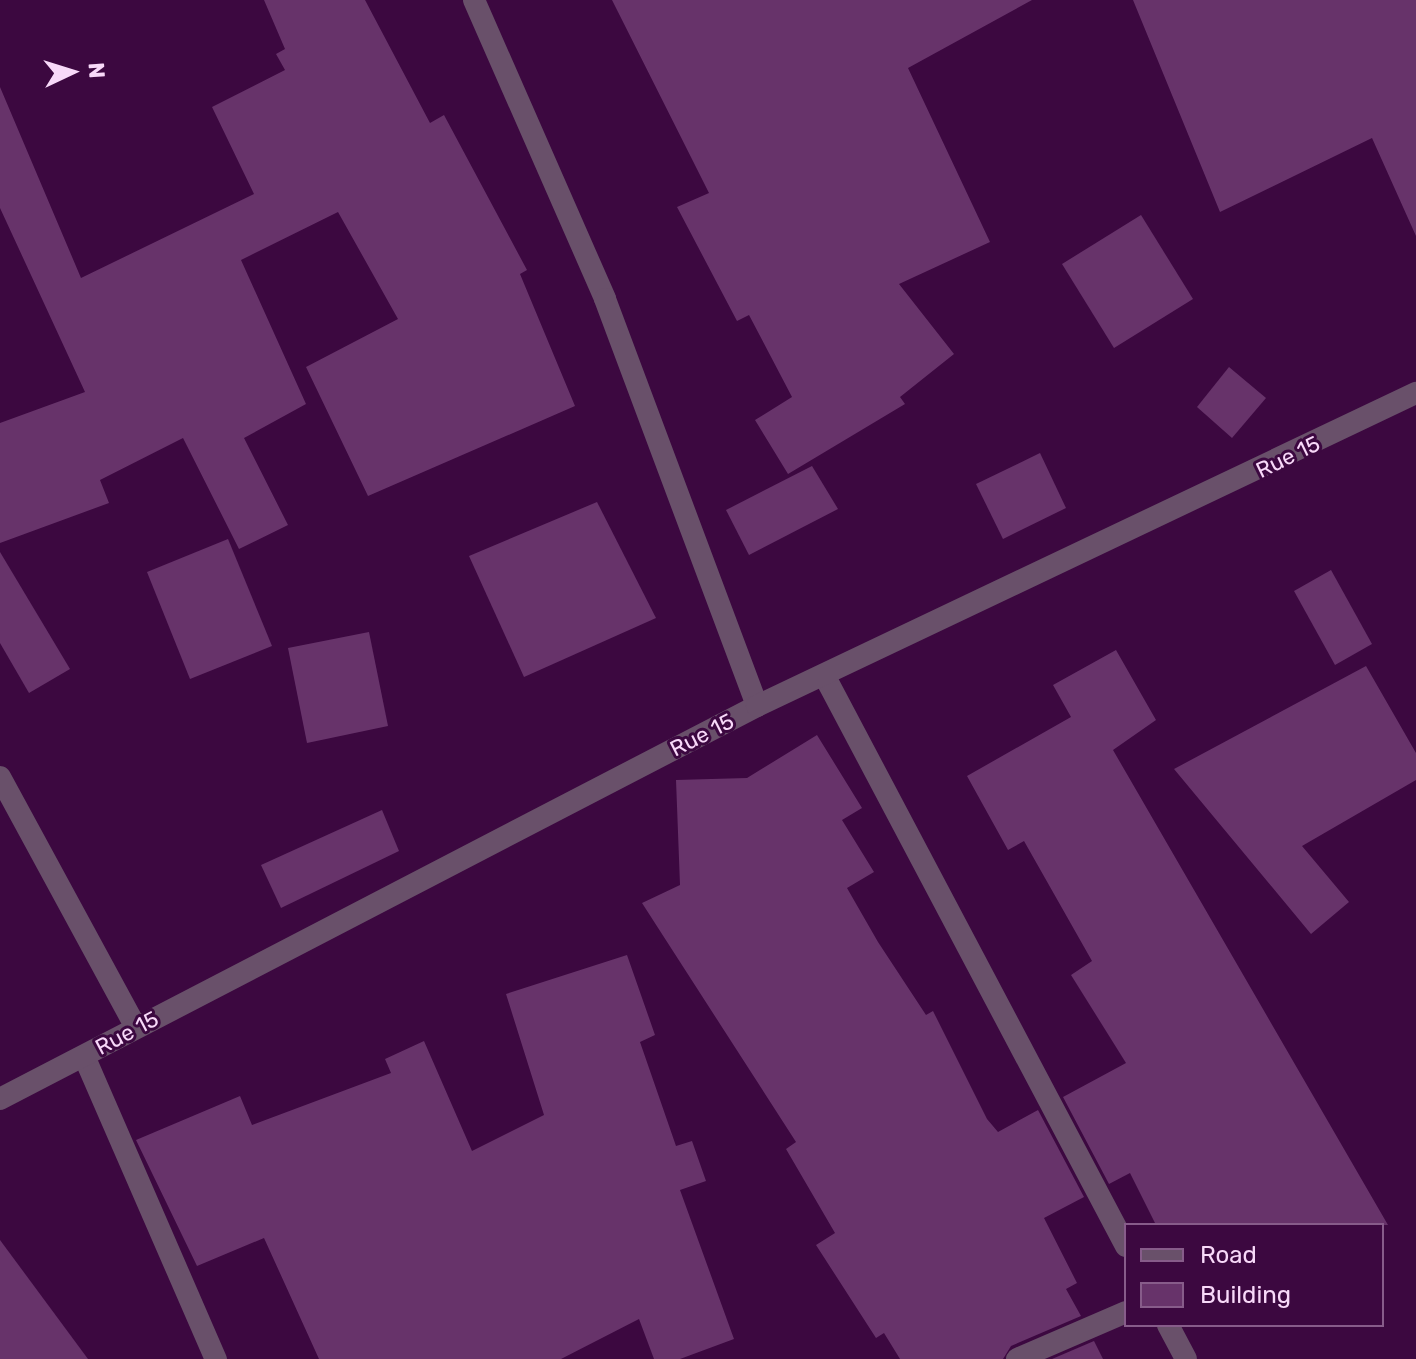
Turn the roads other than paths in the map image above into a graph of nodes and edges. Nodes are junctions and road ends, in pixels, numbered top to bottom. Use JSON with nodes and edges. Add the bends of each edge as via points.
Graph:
{"nodes":[{"id":1,"x":474,"y":0,"type":"edge"},
{"id":2,"x":1416,"y":393,"type":"edge"},
{"id":3,"x":824,"y":675,"type":"junction"},
{"id":4,"x":757,"y":706,"type":"junction"},
{"id":5,"x":0,"y":777,"type":"edge"},
{"id":6,"x":136,"y":1028,"type":"junction"},
{"id":7,"x":84,"y":1056,"type":"junction"},
{"id":8,"x":0,"y":1099,"type":"edge"},
{"id":9,"x":1124,"y":1242,"type":"edge"},
{"id":10,"x":1124,"y":1313,"type":"edge"},
{"id":11,"x":1169,"y":1327,"type":"edge"},
{"id":12,"x":216,"y":1359,"type":"edge"},
{"id":13,"x":1017,"y":1359,"type":"edge"},
{"id":14,"x":1186,"y":1359,"type":"edge"}],
"edges":[{"from":1,"to":4,"type":"street","via":[[605,299]]},
{"from":2,"to":3,"type":"street","name":"Rue 15"},
{"from":3,"to":4,"type":"street","name":"Rue 15"},
{"from":3,"to":9,"type":"street"},
{"from":4,"to":6,"type":"street","name":"Rue 15"},
{"from":5,"to":6,"type":"street"},
{"from":6,"to":7,"type":"street","name":"Rue 15"},
{"from":7,"to":8,"type":"street","name":"Rue 15"},
{"from":7,"to":12,"type":"street"},
{"from":10,"to":13,"type":"street"},
{"from":11,"to":14,"type":"street"}]}
